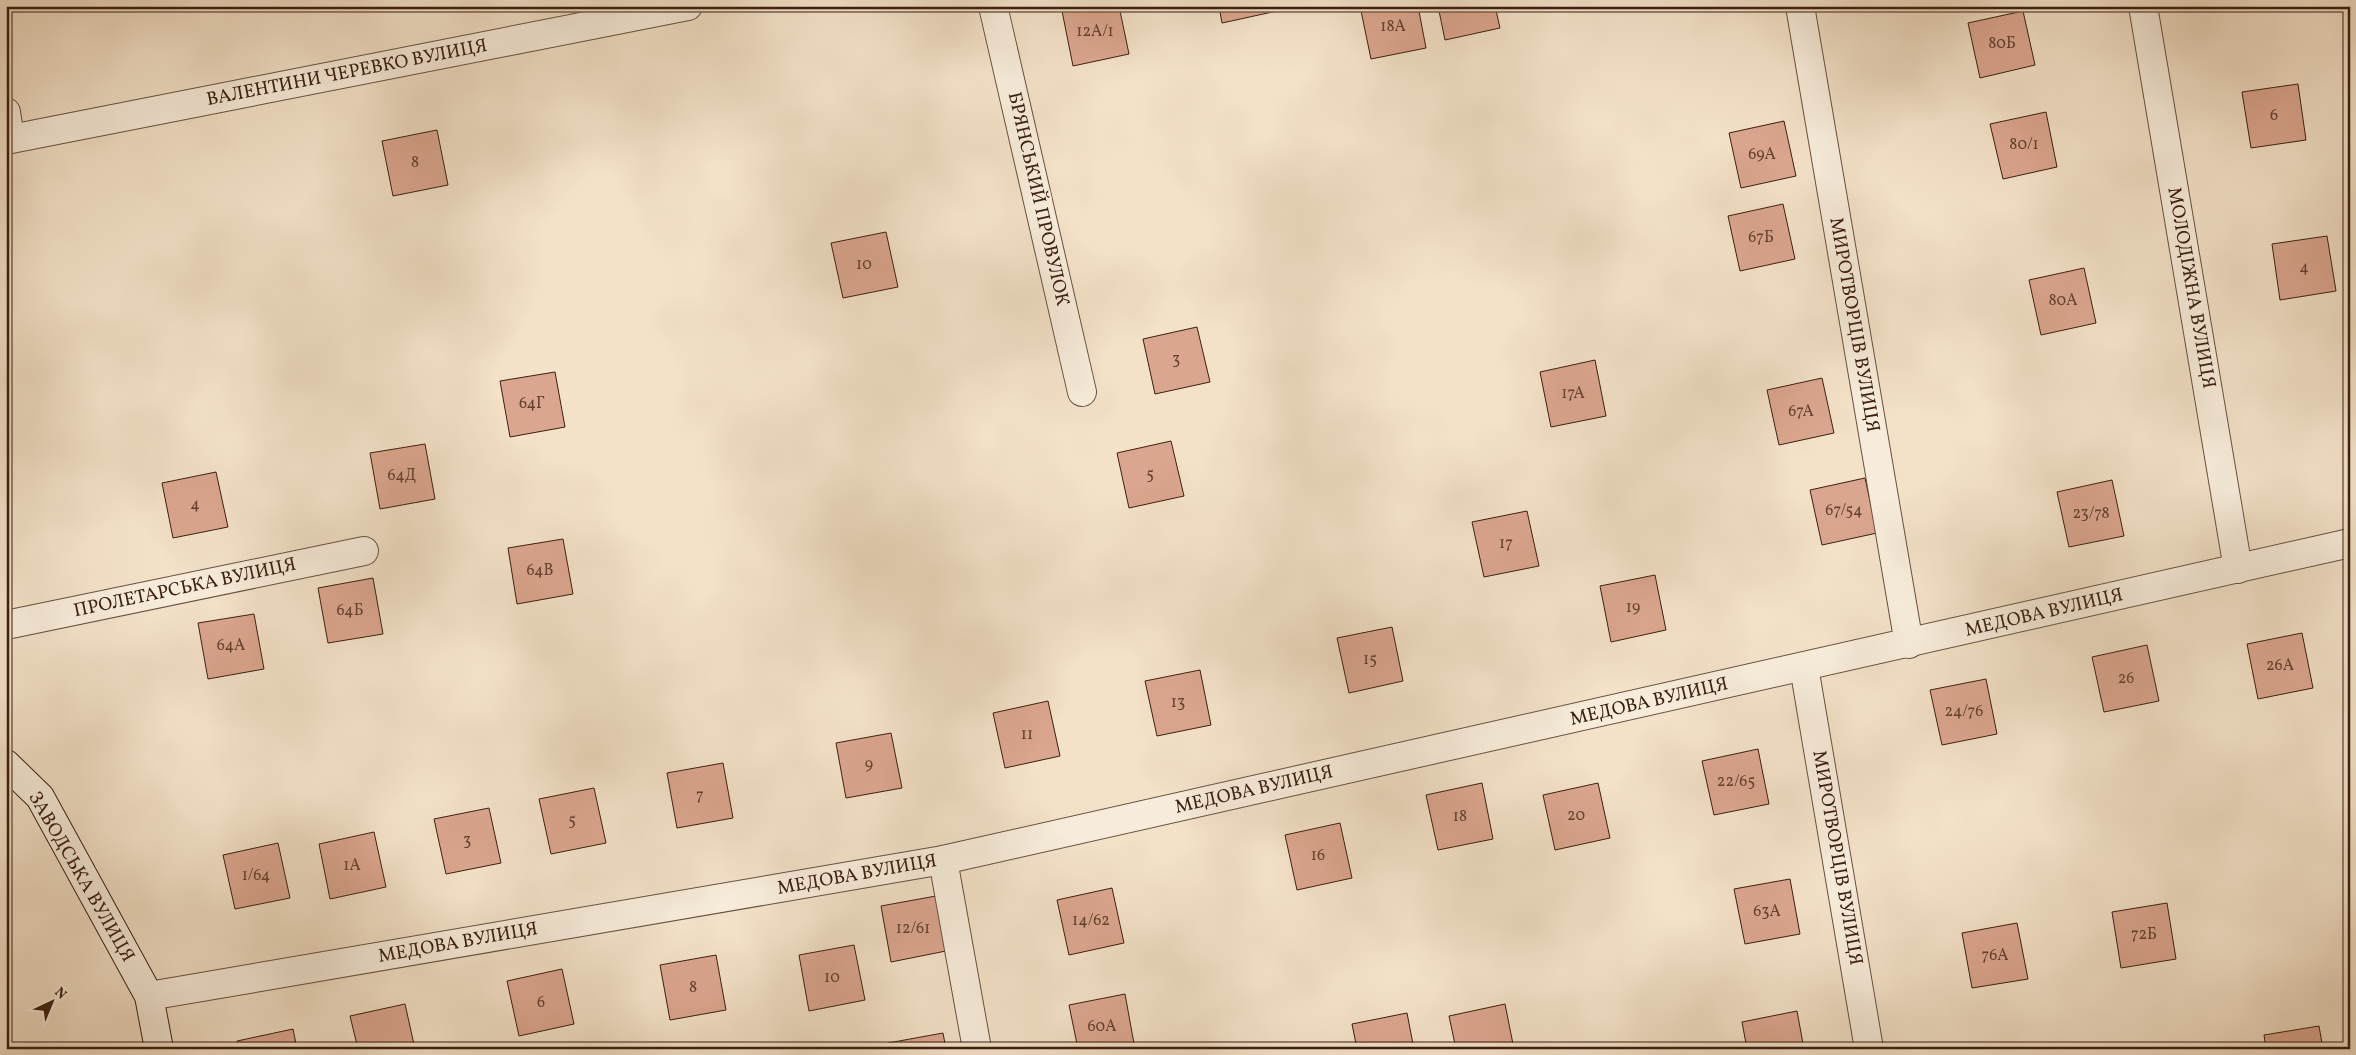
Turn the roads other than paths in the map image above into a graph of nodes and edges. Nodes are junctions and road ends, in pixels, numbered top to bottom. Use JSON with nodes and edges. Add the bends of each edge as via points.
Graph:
{"nodes":[{"id":1,"x":688,"y":6,"type":"edge"},
{"id":2,"x":993,"y":6,"type":"edge"},
{"id":3,"x":1800,"y":6,"type":"edge"},
{"id":4,"x":2143,"y":6,"type":"edge"},
{"id":5,"x":6,"y":112,"type":"edge"},
{"id":6,"x":8,"y":139,"type":"edge"},
{"id":7,"x":1082,"y":392,"type":"dead end"},
{"id":8,"x":2350,"y":543,"type":"edge"},
{"id":9,"x":364,"y":551,"type":"dead end"},
{"id":10,"x":2238,"y":569,"type":"junction"},
{"id":11,"x":6,"y":624,"type":"edge"},
{"id":12,"x":1909,"y":644,"type":"junction"},
{"id":13,"x":1804,"y":667,"type":"junction"},
{"id":14,"x":6,"y":764,"type":"edge"},
{"id":15,"x":943,"y":860,"type":"junction"},
{"id":16,"x":149,"y":996,"type":"junction"},
{"id":17,"x":159,"y":1049,"type":"edge"},
{"id":18,"x":977,"y":1049,"type":"edge"},
{"id":19,"x":1869,"y":1049,"type":"edge"}],
"edges":[{"from":1,"to":6,"type":"street","name":"ВАЛЕНТИНИ ЧЕРЕВКО ВУЛИЦЯ"},
{"from":2,"to":7,"type":"street","name":"БРЯНСЬКИЙ ПРОВУЛОК"},
{"from":3,"to":12,"type":"street","name":"МИРОТВОРЦІВ ВУЛИЦЯ"},
{"from":4,"to":10,"type":"street","name":"МОЛОДІЖНА ВУЛИЦЯ"},
{"from":5,"to":6,"type":"street"},
{"from":8,"to":10,"type":"street","name":"МЕДОВА ВУЛИЦЯ"},
{"from":9,"to":11,"type":"street","name":"ПРОЛЕТАРСЬКА ВУЛИЦЯ"},
{"from":10,"to":12,"type":"street","name":"МЕДОВА ВУЛИЦЯ"},
{"from":12,"to":13,"type":"street","name":"МЕДОВА ВУЛИЦЯ"},
{"from":13,"to":15,"type":"street","name":"МЕДОВА ВУЛИЦЯ"},
{"from":13,"to":19,"type":"street","name":"МИРОТВОРЦІВ ВУЛИЦЯ"},
{"from":14,"to":16,"type":"street","name":"ЗАВОДСЬКА ВУЛИЦЯ","via":[[40,797]]},
{"from":15,"to":16,"type":"street","name":"МЕДОВА ВУЛИЦЯ"},
{"from":15,"to":18,"type":"street"},
{"from":16,"to":17,"type":"street","name":"ЗАВОДСЬКА ВУЛИЦЯ"}]}
